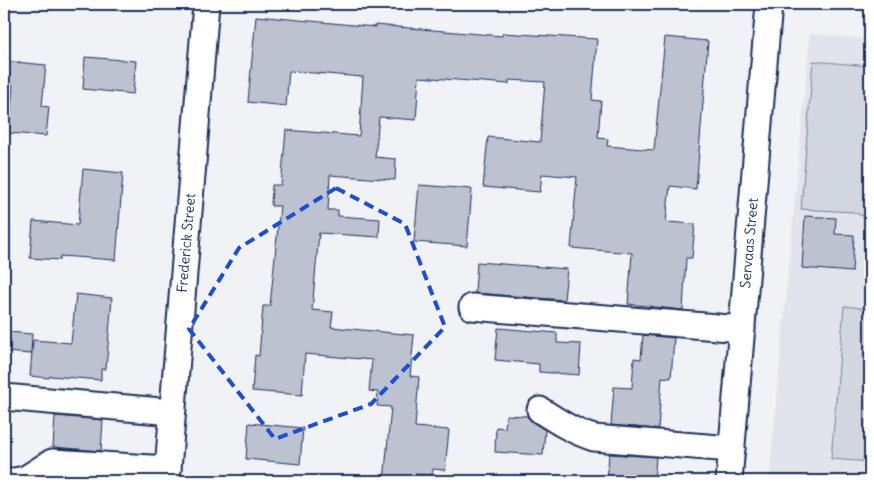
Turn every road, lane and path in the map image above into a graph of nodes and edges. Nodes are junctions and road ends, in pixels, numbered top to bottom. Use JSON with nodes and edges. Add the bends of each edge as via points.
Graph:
{"nodes":[{"id":1,"x":206,"y":4,"type":"edge"},
{"id":2,"x":769,"y":4,"type":"edge"},
{"id":3,"x":472,"y":307,"type":"dead end"},
{"id":4,"x":742,"y":329,"type":"junction"},
{"id":5,"x":4,"y":397,"type":"edge"},
{"id":6,"x":540,"y":410,"type":"dead end"},
{"id":7,"x":172,"y":412,"type":"junction"},
{"id":8,"x":732,"y":450,"type":"junction"},
{"id":9,"x":43,"y":451,"type":"dead end"},
{"id":10,"x":168,"y":470,"type":"edge"},
{"id":11,"x":14,"y":481,"type":"edge"},
{"id":12,"x":729,"y":481,"type":"edge"}],
"edges":[{"from":1,"to":7,"type":"street","name":"Frederick Street"},
{"from":2,"to":4,"type":"street","name":"Servaas Street"},
{"from":3,"to":4,"type":"street"},
{"from":4,"to":8,"type":"street","name":"Servaas Street"},
{"from":5,"to":7,"type":"street"},
{"from":6,"to":8,"type":"street","via":[[569,428],[594,438]]},
{"from":7,"to":10,"type":"street","name":"Frederick Street"},
{"from":8,"to":12,"type":"street","name":"Servaas Street"},
{"from":9,"to":10,"type":"street"},
{"from":10,"to":11,"type":"street","via":[[52,462],[26,479]]}]}
